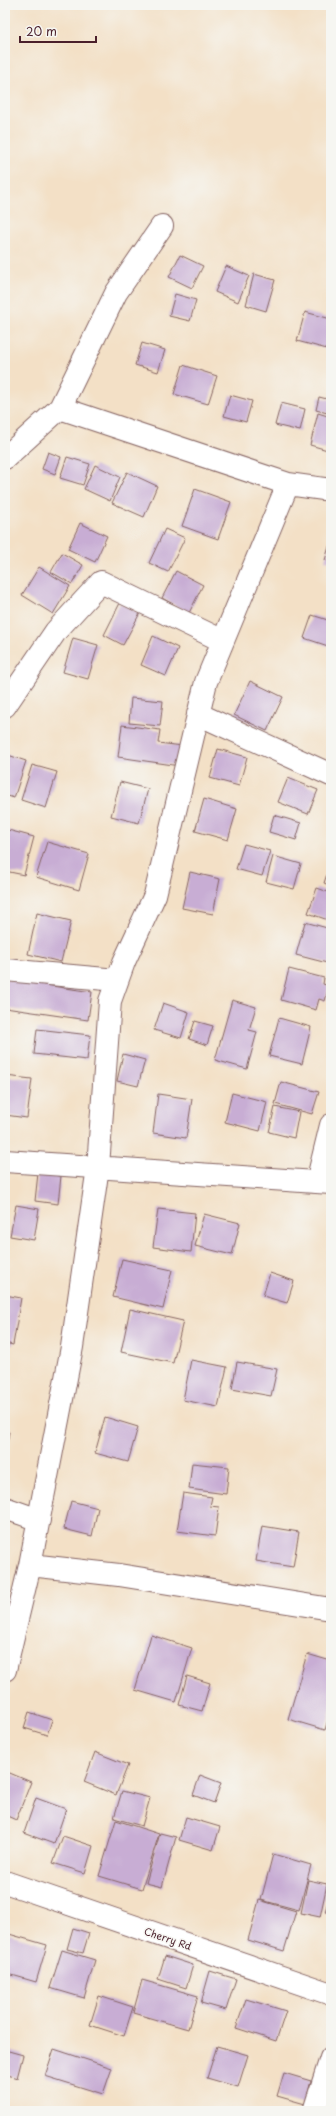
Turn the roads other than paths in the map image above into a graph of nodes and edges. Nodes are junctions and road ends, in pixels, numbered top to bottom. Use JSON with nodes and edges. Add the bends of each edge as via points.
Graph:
{"nodes":[{"id":1,"x":162,"y":226,"type":"dead end"},
{"id":2,"x":60,"y":408,"type":"junction"},
{"id":3,"x":5,"y":458,"type":"edge"},
{"id":4,"x":288,"y":484,"type":"junction"},
{"id":5,"x":331,"y":490,"type":"edge"},
{"id":6,"x":223,"y":641,"type":"junction"},
{"id":7,"x":5,"y":706,"type":"edge"},
{"id":8,"x":198,"y":714,"type":"junction"},
{"id":9,"x":331,"y":775,"type":"edge"},
{"id":10,"x":5,"y":970,"type":"edge"},
{"id":11,"x":117,"y":980,"type":"junction"},
{"id":12,"x":331,"y":1125,"type":"edge"},
{"id":13,"x":5,"y":1161,"type":"edge"},
{"id":14,"x":98,"y":1167,"type":"junction"},
{"id":15,"x":324,"y":1183,"type":"edge"},
{"id":16,"x":5,"y":1508,"type":"edge"},
{"id":17,"x":39,"y":1520,"type":"junction"},
{"id":18,"x":30,"y":1565,"type":"junction"},
{"id":19,"x":331,"y":1609,"type":"edge"},
{"id":20,"x":5,"y":1670,"type":"edge"},
{"id":21,"x":5,"y":1882,"type":"edge"},
{"id":22,"x":331,"y":1994,"type":"edge"},
{"id":23,"x":331,"y":2058,"type":"edge"},
{"id":24,"x":314,"y":2111,"type":"edge"}],
"edges":[{"from":1,"to":2,"type":"street","via":[[116,293]]},
{"from":2,"to":3,"type":"street"},
{"from":2,"to":4,"type":"street"},
{"from":4,"to":5,"type":"street"},
{"from":4,"to":6,"type":"street"},
{"from":6,"to":7,"type":"street","via":[[101,582],[56,631]]},
{"from":6,"to":8,"type":"street","via":[[206,682]]},
{"from":8,"to":9,"type":"street"},
{"from":8,"to":11,"type":"street","via":[[155,895]]},
{"from":10,"to":11,"type":"street"},
{"from":11,"to":14,"type":"street","via":[[110,1001]]},
{"from":12,"to":15,"type":"street"},
{"from":13,"to":14,"type":"street"},
{"from":14,"to":15,"type":"street"},
{"from":14,"to":17,"type":"street","via":[[72,1347]]},
{"from":16,"to":17,"type":"street"},
{"from":17,"to":18,"type":"street"},
{"from":18,"to":19,"type":"street","via":[[120,1575]]},
{"from":18,"to":20,"type":"street"},
{"from":21,"to":22,"type":"street","name":"Cherry Rd"},
{"from":23,"to":24,"type":"street"}]}
